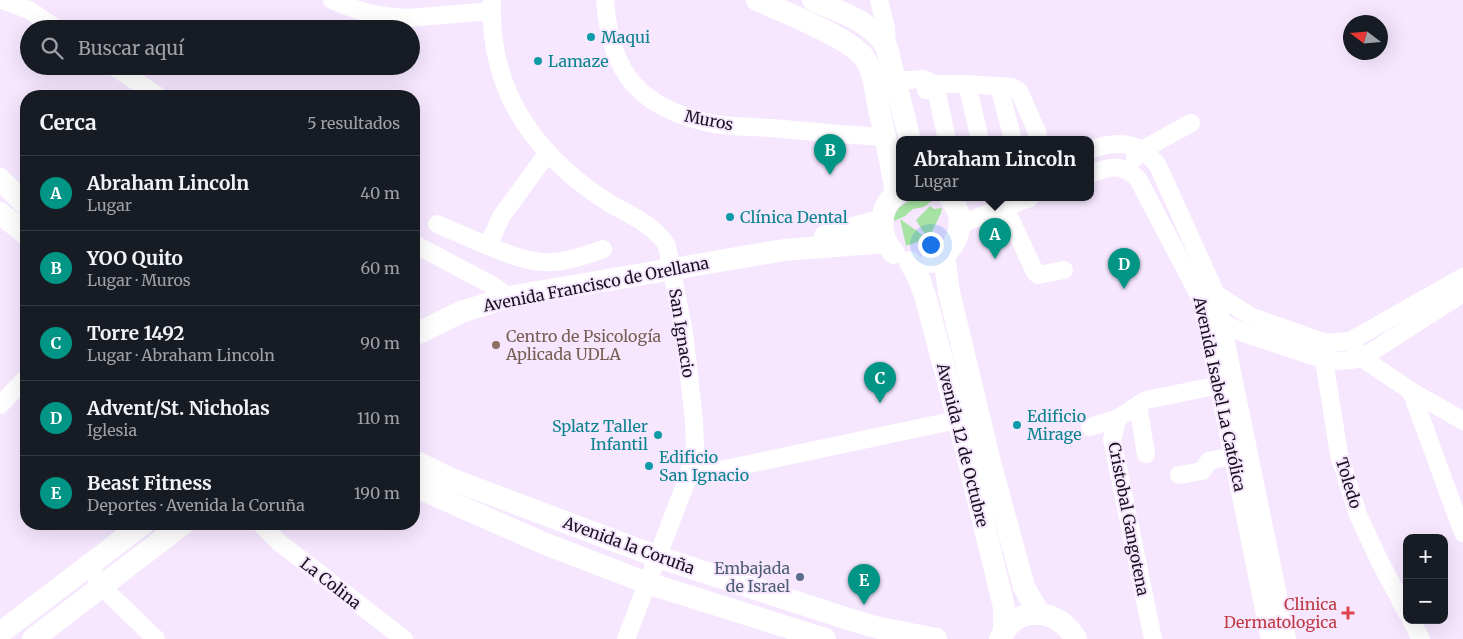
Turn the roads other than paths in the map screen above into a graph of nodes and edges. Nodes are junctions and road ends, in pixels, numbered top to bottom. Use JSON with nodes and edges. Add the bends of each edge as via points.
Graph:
{"nodes":[{"id":1,"x":2,"y":0,"type":"edge"},
{"id":2,"x":332,"y":0,"type":"edge"},
{"id":3,"x":605,"y":0,"type":"edge"},
{"id":4,"x":757,"y":0,"type":"edge"},
{"id":5,"x":813,"y":0,"type":"edge"},
{"id":6,"x":879,"y":0,"type":"edge"},
{"id":7,"x":491,"y":6,"type":"edge"},
{"id":8,"x":786,"y":6,"type":"edge"},
{"id":9,"x":44,"y":20,"type":"edge"},
{"id":10,"x":887,"y":48,"type":"junction"},
{"id":11,"x":858,"y":51,"type":"junction"},
{"id":12,"x":126,"y":75,"type":"edge"},
{"id":13,"x":890,"y":84,"type":"junction"},
{"id":14,"x":935,"y":84,"type":"junction"},
{"id":15,"x":967,"y":84,"type":"junction"},
{"id":16,"x":999,"y":86,"type":"junction"},
{"id":17,"x":149,"y":90,"type":"edge"},
{"id":18,"x":1191,"y":123,"type":"dead end"},
{"id":19,"x":909,"y":136,"type":"edge"},
{"id":20,"x":946,"y":136,"type":"edge"},
{"id":21,"x":979,"y":136,"type":"edge"},
{"id":22,"x":1012,"y":136,"type":"edge"},
{"id":23,"x":1038,"y":136,"type":"edge"},
{"id":24,"x":885,"y":137,"type":"junction"},
{"id":25,"x":1094,"y":148,"type":"edge"},
{"id":26,"x":1142,"y":150,"type":"junction"},
{"id":27,"x":548,"y":154,"type":"junction"},
{"id":28,"x":1124,"y":169,"type":"junction"},
{"id":29,"x":1094,"y":172,"type":"edge"},
{"id":30,"x":0,"y":179,"type":"edge"},
{"id":31,"x":896,"y":184,"type":"edge"},
{"id":32,"x":896,"y":195,"type":"edge"},
{"id":33,"x":20,"y":199,"type":"edge"},
{"id":34,"x":955,"y":201,"type":"edge"},
{"id":35,"x":1022,"y":201,"type":"edge"},
{"id":36,"x":1005,"y":208,"type":"junction"},
{"id":37,"x":20,"y":212,"type":"edge"},
{"id":38,"x":882,"y":220,"type":"junction"},
{"id":39,"x":437,"y":224,"type":"dead end"},
{"id":40,"x":960,"y":224,"type":"junction"},
{"id":41,"x":9,"y":226,"type":"edge"},
{"id":42,"x":886,"y":242,"type":"junction"},
{"id":43,"x":488,"y":246,"type":"junction"},
{"id":44,"x":420,"y":247,"type":"edge"},
{"id":45,"x":603,"y":249,"type":"dead end"},
{"id":46,"x":784,"y":250,"type":"junction"},
{"id":47,"x":944,"y":255,"type":"junction"},
{"id":48,"x":910,"y":262,"type":"junction"},
{"id":49,"x":672,"y":268,"type":"junction"},
{"id":50,"x":1064,"y":270,"type":"dead end"},
{"id":51,"x":1463,"y":277,"type":"edge"},
{"id":52,"x":1463,"y":293,"type":"edge"},
{"id":53,"x":1216,"y":294,"type":"junction"},
{"id":54,"x":509,"y":297,"type":"junction"},
{"id":55,"x":1205,"y":312,"type":"junction"},
{"id":56,"x":1222,"y":323,"type":"junction"},
{"id":57,"x":1249,"y":325,"type":"junction"},
{"id":58,"x":420,"y":332,"type":"edge"},
{"id":59,"x":1350,"y":341,"type":"junction"},
{"id":60,"x":1325,"y":351,"type":"junction"},
{"id":61,"x":1362,"y":358,"type":"junction"},
{"id":62,"x":20,"y":384,"type":"edge"},
{"id":63,"x":1220,"y":385,"type":"junction"},
{"id":64,"x":1411,"y":391,"type":"junction"},
{"id":65,"x":0,"y":405,"type":"edge"},
{"id":66,"x":1138,"y":405,"type":"junction"},
{"id":67,"x":969,"y":418,"type":"junction"},
{"id":68,"x":1118,"y":418,"type":"junction"},
{"id":69,"x":1463,"y":421,"type":"edge"},
{"id":70,"x":1090,"y":427,"type":"dead end"},
{"id":71,"x":1146,"y":454,"type":"dead end"},
{"id":72,"x":1234,"y":455,"type":"junction"},
{"id":73,"x":420,"y":464,"type":"edge"},
{"id":74,"x":1179,"y":475,"type":"dead end"},
{"id":75,"x":688,"y":477,"type":"junction"},
{"id":76,"x":420,"y":489,"type":"edge"},
{"id":77,"x":135,"y":530,"type":"edge"},
{"id":78,"x":175,"y":530,"type":"edge"},
{"id":79,"x":267,"y":530,"type":"edge"},
{"id":80,"x":1463,"y":533,"type":"edge"},
{"id":81,"x":658,"y":557,"type":"junction"},
{"id":82,"x":89,"y":565,"type":"junction"},
{"id":83,"x":646,"y":583,"type":"junction"},
{"id":84,"x":102,"y":586,"type":"junction"},
{"id":85,"x":769,"y":594,"type":"junction"},
{"id":86,"x":1403,"y":605,"type":"edge"},
{"id":87,"x":1039,"y":613,"type":"junction"},
{"id":88,"x":761,"y":620,"type":"junction"},
{"id":89,"x":1413,"y":624,"type":"edge"},
{"id":90,"x":0,"y":633,"type":"edge"},
{"id":91,"x":1002,"y":635,"type":"edge"},
{"id":92,"x":33,"y":639,"type":"edge"},
{"id":93,"x":156,"y":639,"type":"edge"},
{"id":94,"x":404,"y":639,"type":"edge"},
{"id":95,"x":626,"y":639,"type":"edge"},
{"id":96,"x":825,"y":639,"type":"edge"},
{"id":97,"x":936,"y":639,"type":"edge"},
{"id":98,"x":1076,"y":639,"type":"edge"},
{"id":99,"x":1153,"y":639,"type":"edge"},
{"id":100,"x":1270,"y":639,"type":"edge"},
{"id":101,"x":1287,"y":639,"type":"edge"},
{"id":102,"x":1421,"y":639,"type":"edge"}],
"edges":[{"from":1,"to":9,"type":"street","via":[[29,10]]},
{"from":2,"to":7,"type":"street","via":[[355,10],[396,18]]},
{"from":3,"to":24,"type":"street","name":"Muros","via":[[608,31],[620,66],[654,103],[667,110],[716,124]]},
{"from":4,"to":8,"type":"main road"},
{"from":5,"to":10,"type":"main road","via":[[869,27]]},
{"from":6,"to":10,"type":"street"},
{"from":7,"to":27,"type":"street","name":"San Ignacio","via":[[494,51],[502,80],[523,121]]},
{"from":8,"to":11,"type":"main road"},
{"from":10,"to":11,"type":"main road","via":[[872,56]]},
{"from":10,"to":13,"type":"main road"},
{"from":11,"to":13,"type":"main road"},
{"from":12,"to":17,"type":"street"},
{"from":13,"to":14,"type":"street","via":[[924,91]]},
{"from":13,"to":19,"type":"main road"},
{"from":13,"to":24,"type":"main road"},
{"from":14,"to":15,"type":"street"},
{"from":14,"to":20,"type":"street"},
{"from":15,"to":16,"type":"street"},
{"from":15,"to":21,"type":"street"},
{"from":16,"to":22,"type":"street"},
{"from":16,"to":23,"type":"street","via":[[1019,91]]},
{"from":18,"to":26,"type":"street"},
{"from":24,"to":31,"type":"main road"},
{"from":25,"to":26,"type":"street","via":[[1121,144]]},
{"from":26,"to":28,"type":"street"},
{"from":26,"to":53,"type":"street","name":"Avenida Isabel La Católica","via":[[1158,166]]},
{"from":27,"to":43,"type":"street","via":[[501,217]]},
{"from":27,"to":49,"type":"street","name":"San Ignacio","via":[[595,194],[660,236],[667,246]]},
{"from":28,"to":29,"type":"street","via":[[1108,167]]},
{"from":28,"to":55,"type":"street","name":"Avenida Isabel La Católica","via":[[1142,185],[1201,298]]},
{"from":30,"to":33,"type":"main road"},
{"from":32,"to":38,"type":"main road","via":[[884,210]]},
{"from":34,"to":40,"type":"main road"},
{"from":35,"to":36,"type":"street"},
{"from":36,"to":40,"type":"street"},
{"from":36,"to":50,"type":"street","via":[[1035,272]]},
{"from":37,"to":41,"type":"street"},
{"from":38,"to":42,"type":"main road"},
{"from":38,"to":46,"type":"main road","name":"Avenida Francisco de Orellana"},
{"from":39,"to":43,"type":"street"},
{"from":40,"to":47,"type":"main road","via":[[953,247]]},
{"from":42,"to":46,"type":"main road","name":"Avenida Francisco de Orellana"},
{"from":42,"to":48,"type":"main road","via":[[896,254]]},
{"from":43,"to":45,"type":"street","via":[[518,258],[550,264]]},
{"from":44,"to":54,"type":"street"},
{"from":46,"to":49,"type":"main road","name":"Avenida Francisco de Orellana"},
{"from":47,"to":48,"type":"main road","via":[[924,263]]},
{"from":47,"to":67,"type":"main road","name":"Avenida 12 de Octubre"},
{"from":48,"to":67,"type":"main road","name":"Avenida 12 de Octubre"},
{"from":49,"to":54,"type":"main road","name":"Avenida Francisco de Orellana"},
{"from":49,"to":75,"type":"street","name":"San Ignacio","via":[[684,333],[694,420],[694,447]]},
{"from":51,"to":59,"type":"street"},
{"from":52,"to":61,"type":"street"},
{"from":53,"to":56,"type":"street","name":"Avenida Isabel La Católica"},
{"from":53,"to":57,"type":"street"},
{"from":54,"to":58,"type":"main road","name":"Avenida Francisco de Orellana","via":[[461,312]]},
{"from":55,"to":56,"type":"street"},
{"from":55,"to":63,"type":"street","name":"Avenida Isabel La Católica"},
{"from":56,"to":57,"type":"street"},
{"from":56,"to":101,"type":"street","name":"Avenida Isabel La Católica"},
{"from":57,"to":60,"type":"street"},
{"from":59,"to":60,"type":"street"},
{"from":59,"to":61,"type":"street"},
{"from":60,"to":61,"type":"street","via":[[1348,362]]},
{"from":60,"to":86,"type":"street","name":"Toledo","via":[[1340,454],[1358,515]]},
{"from":61,"to":64,"type":"street"},
{"from":62,"to":65,"type":"street"},
{"from":63,"to":66,"type":"street","name":"Cristobal Gangotena","via":[[1146,400]]},
{"from":63,"to":72,"type":"street","name":"Avenida Isabel La Católica"},
{"from":64,"to":69,"type":"street"},
{"from":64,"to":80,"type":"street"},
{"from":66,"to":68,"type":"street","name":"Cristobal Gangotena"},
{"from":66,"to":71,"type":"street"},
{"from":67,"to":75,"type":"street"},
{"from":67,"to":87,"type":"main road","name":"Avenida 12 de Octubre","via":[[1024,587]]},
{"from":67,"to":91,"type":"main road","name":"Avenida 12 de Octubre","via":[[1004,607]]},
{"from":68,"to":70,"type":"street"},
{"from":68,"to":99,"type":"street","name":"Cristobal Gangotena","via":[[1112,439]]},
{"from":72,"to":74,"type":"street","via":[[1209,461],[1202,471]]},
{"from":72,"to":100,"type":"street","name":"Avenida Isabel La Católica"},
{"from":73,"to":81,"type":"main road","name":"Avenida la Coruña","via":[[451,479]]},
{"from":75,"to":81,"type":"street","name":"San Ignacio"},
{"from":76,"to":83,"type":"main road","name":"Avenida la Coruña","via":[[543,543]]},
{"from":77,"to":82,"type":"main road"},
{"from":78,"to":84,"type":"main road"},
{"from":79,"to":94,"type":"street","name":"La Colina","via":[[280,544]]},
{"from":81,"to":83,"type":"street","name":"San Ignacio"},
{"from":81,"to":85,"type":"main road","name":"Avenida la Coruña"},
{"from":82,"to":84,"type":"street"},
{"from":82,"to":90,"type":"main road"},
{"from":83,"to":88,"type":"main road","name":"Avenida la Coruña"},
{"from":83,"to":95,"type":"street","name":"San Ignacio"},
{"from":84,"to":92,"type":"main road"},
{"from":84,"to":93,"type":"street"},
{"from":85,"to":88,"type":"main road"},
{"from":85,"to":97,"type":"main road","name":"Avenida la Coruña","via":[[875,627]]},
{"from":87,"to":91,"type":"main road","via":[[1017,619]]},
{"from":87,"to":98,"type":"main road","via":[[1056,620]]},
{"from":88,"to":96,"type":"main road","name":"Avenida la Coruña"},
{"from":89,"to":102,"type":"street"}]}
